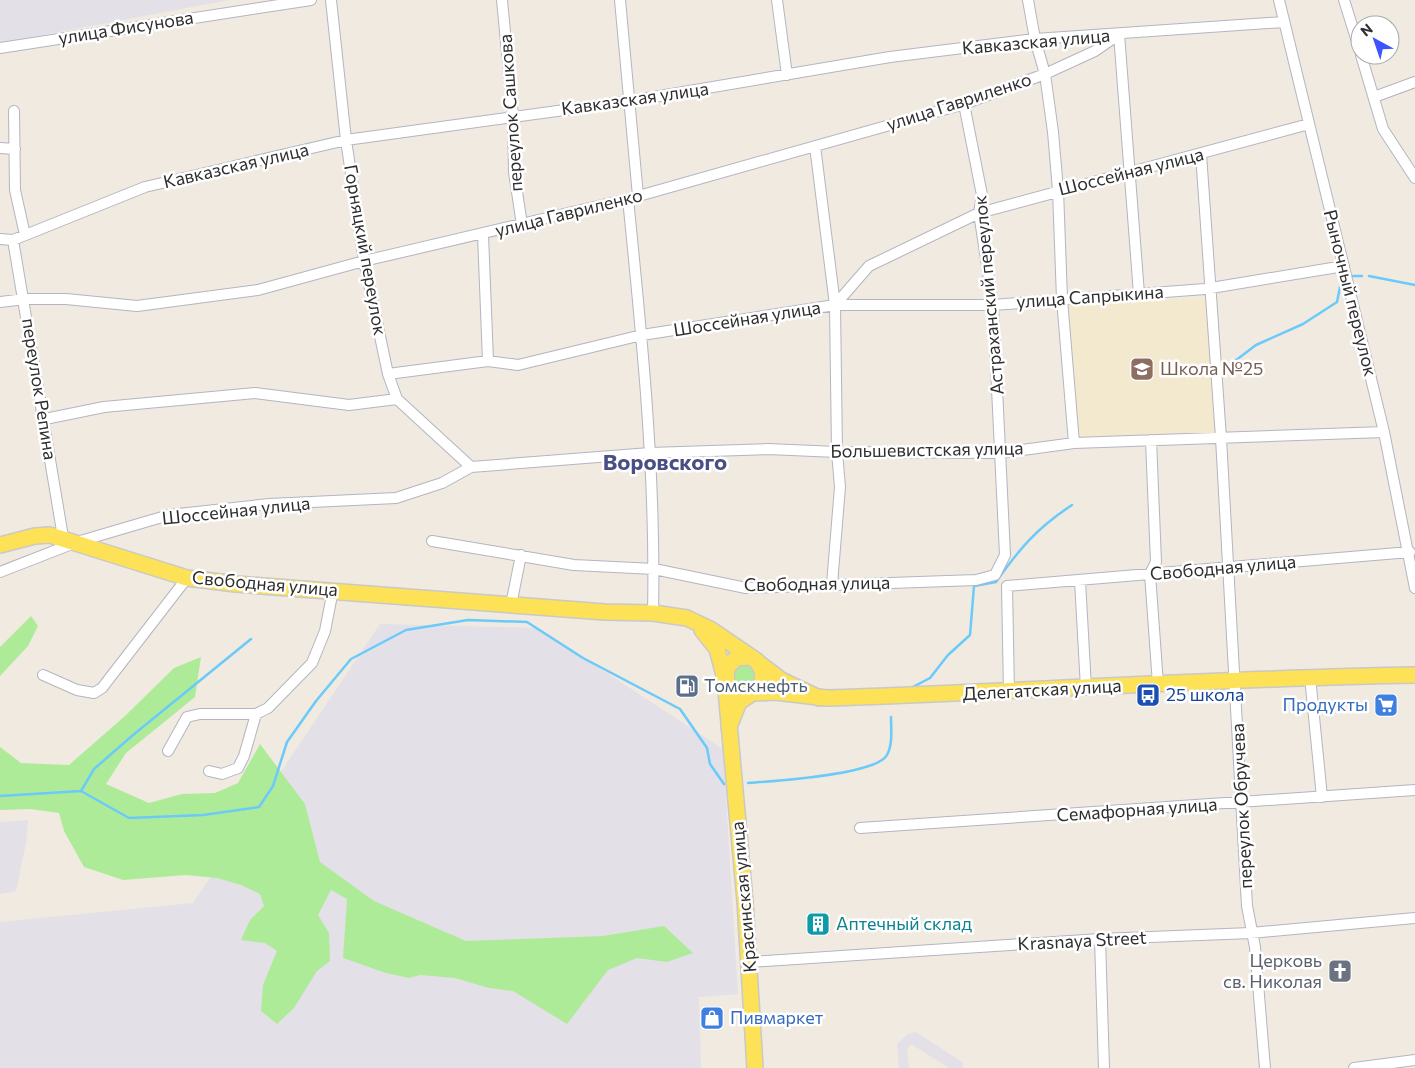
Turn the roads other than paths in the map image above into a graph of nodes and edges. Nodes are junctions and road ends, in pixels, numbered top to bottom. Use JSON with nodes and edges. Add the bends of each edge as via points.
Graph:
{"nodes":[{"id":1,"x":311,"y":0,"type":"edge"},
{"id":2,"x":332,"y":0,"type":"edge"},
{"id":3,"x":502,"y":0,"type":"edge"},
{"id":4,"x":620,"y":0,"type":"edge"},
{"id":5,"x":777,"y":0,"type":"edge"},
{"id":6,"x":1028,"y":0,"type":"edge"},
{"id":7,"x":1278,"y":0,"type":"edge"},
{"id":8,"x":1344,"y":0,"type":"edge"},
{"id":9,"x":1350,"y":19,"type":"edge"},
{"id":10,"x":1284,"y":22,"type":"junction"},
{"id":11,"x":1119,"y":34,"type":"junction"},
{"id":12,"x":1035,"y":39,"type":"junction"},
{"id":13,"x":0,"y":48,"type":"edge"},
{"id":14,"x":1364,"y":65,"type":"edge"},
{"id":15,"x":1045,"y":74,"type":"junction"},
{"id":16,"x":787,"y":75,"type":"junction"},
{"id":17,"x":1415,"y":82,"type":"edge"},
{"id":18,"x":1374,"y":97,"type":"junction"},
{"id":19,"x":630,"y":102,"type":"junction"},
{"id":20,"x":964,"y":104,"type":"junction"},
{"id":21,"x":14,"y":111,"type":"dead end"},
{"id":22,"x":513,"y":116,"type":"junction"},
{"id":23,"x":1310,"y":124,"type":"junction"},
{"id":24,"x":346,"y":140,"type":"junction"},
{"id":25,"x":815,"y":146,"type":"junction"},
{"id":26,"x":0,"y":148,"type":"edge"},
{"id":27,"x":14,"y":149,"type":"junction"},
{"id":28,"x":1201,"y":154,"type":"junction"},
{"id":29,"x":1130,"y":172,"type":"junction"},
{"id":30,"x":1415,"y":178,"type":"edge"},
{"id":31,"x":1058,"y":190,"type":"junction"},
{"id":32,"x":633,"y":198,"type":"junction"},
{"id":33,"x":979,"y":213,"type":"junction"},
{"id":34,"x":522,"y":225,"type":"junction"},
{"id":35,"x":25,"y":235,"type":"junction"},
{"id":36,"x":483,"y":235,"type":"junction"},
{"id":37,"x":0,"y":239,"type":"edge"},
{"id":38,"x":13,"y":240,"type":"junction"},
{"id":39,"x":364,"y":261,"type":"junction"},
{"id":40,"x":1344,"y":266,"type":"junction"},
{"id":41,"x":1212,"y":288,"type":"junction"},
{"id":42,"x":1139,"y":294,"type":"junction"},
{"id":43,"x":24,"y":299,"type":"junction"},
{"id":44,"x":1062,"y":299,"type":"junction"},
{"id":45,"x":0,"y":302,"type":"edge"},
{"id":46,"x":835,"y":305,"type":"junction"},
{"id":47,"x":993,"y":305,"type":"junction"},
{"id":48,"x":642,"y":335,"type":"junction"},
{"id":49,"x":488,"y":361,"type":"junction"},
{"id":50,"x":388,"y":374,"type":"junction"},
{"id":51,"x":397,"y":399,"type":"junction"},
{"id":52,"x":45,"y":419,"type":"junction"},
{"id":53,"x":1384,"y":432,"type":"junction"},
{"id":54,"x":1221,"y":438,"type":"junction"},
{"id":55,"x":1151,"y":440,"type":"junction"},
{"id":56,"x":1074,"y":443,"type":"junction"},
{"id":57,"x":837,"y":452,"type":"junction"},
{"id":58,"x":650,"y":453,"type":"junction"},
{"id":59,"x":1000,"y":453,"type":"junction"},
{"id":60,"x":471,"y":467,"type":"junction"},
{"id":61,"x":70,"y":540,"type":"junction"},
{"id":62,"x":432,"y":541,"type":"dead end"},
{"id":63,"x":0,"y":544,"type":"edge"},
{"id":64,"x":1410,"y":552,"type":"junction"},
{"id":65,"x":521,"y":555,"type":"junction"},
{"id":66,"x":1228,"y":567,"type":"junction"},
{"id":67,"x":654,"y":569,"type":"junction"},
{"id":68,"x":0,"y":572,"type":"edge"},
{"id":69,"x":1150,"y":574,"type":"junction"},
{"id":70,"x":996,"y":575,"type":"joint"},
{"id":71,"x":187,"y":578,"type":"junction"},
{"id":72,"x":1080,"y":582,"type":"junction"},
{"id":73,"x":832,"y":584,"type":"junction"},
{"id":74,"x":1415,"y":588,"type":"edge"},
{"id":75,"x":333,"y":590,"type":"junction"},
{"id":76,"x":511,"y":605,"type":"junction"},
{"id":77,"x":653,"y":614,"type":"junction"},
{"id":78,"x":687,"y":618,"type":"junction"},
{"id":79,"x":757,"y":661,"type":"junction"},
{"id":80,"x":1415,"y":674,"type":"edge"},
{"id":81,"x":43,"y":675,"type":"dead end"},
{"id":82,"x":1310,"y":677,"type":"junction"},
{"id":83,"x":725,"y":679,"type":"junction"},
{"id":84,"x":1235,"y":679,"type":"junction"},
{"id":85,"x":1158,"y":684,"type":"junction"},
{"id":86,"x":1086,"y":688,"type":"junction"},
{"id":87,"x":1009,"y":692,"type":"junction"},
{"id":88,"x":752,"y":693,"type":"junction"},
{"id":89,"x":819,"y":698,"type":"junction"},
{"id":90,"x":256,"y":714,"type":"junction"},
{"id":91,"x":728,"y":727,"type":"junction"},
{"id":92,"x":168,"y":751,"type":"dead end"},
{"id":93,"x":209,"y":771,"type":"dead end"},
{"id":94,"x":1415,"y":790,"type":"edge"},
{"id":95,"x":1322,"y":797,"type":"junction"},
{"id":96,"x":1242,"y":803,"type":"junction"},
{"id":97,"x":860,"y":828,"type":"dead end"},
{"id":98,"x":1415,"y":918,"type":"edge"},
{"id":99,"x":1251,"y":933,"type":"junction"},
{"id":100,"x":1100,"y":939,"type":"junction"},
{"id":101,"x":749,"y":962,"type":"junction"},
{"id":102,"x":1415,"y":1060,"type":"edge"},
{"id":103,"x":755,"y":1068,"type":"edge"},
{"id":104,"x":1104,"y":1068,"type":"edge"},
{"id":105,"x":1265,"y":1068,"type":"edge"},
{"id":106,"x":1354,"y":1068,"type":"edge"}],
"edges":[{"from":1,"to":13,"type":"street","name":"улица Фисунова"},
{"from":2,"to":24,"type":"street","name":"Горняцкий переулок"},
{"from":3,"to":22,"type":"street","name":"переулок Сашкова"},
{"from":4,"to":19,"type":"street"},
{"from":5,"to":16,"type":"street"},
{"from":6,"to":12,"type":"street"},
{"from":7,"to":10,"type":"street","name":"Рыночный переулок"},
{"from":8,"to":9,"type":"street"},
{"from":10,"to":11,"type":"street","name":"Кавказская улица"},
{"from":10,"to":23,"type":"street","name":"Рыночный переулок"},
{"from":11,"to":12,"type":"street","name":"Кавказская улица"},
{"from":11,"to":15,"type":"street","name":"улица Гавриленко","via":[[1095,51]]},
{"from":11,"to":29,"type":"street"},
{"from":12,"to":15,"type":"street"},
{"from":12,"to":16,"type":"street","name":"Кавказская улица","via":[[890,57]]},
{"from":14,"to":18,"type":"street"},
{"from":15,"to":20,"type":"street","name":"улица Гавриленко"},
{"from":15,"to":31,"type":"street"},
{"from":16,"to":19,"type":"street","name":"Кавказская улица"},
{"from":17,"to":18,"type":"street"},
{"from":18,"to":30,"type":"street","via":[[1383,129]]},
{"from":19,"to":22,"type":"street","name":"Кавказская улица"},
{"from":19,"to":32,"type":"street"},
{"from":20,"to":25,"type":"street","name":"улица Гавриленко"},
{"from":20,"to":33,"type":"street","name":"Астраханский переулок","via":[[982,195]]},
{"from":21,"to":27,"type":"street"},
{"from":22,"to":24,"type":"street","name":"Кавказская улица"},
{"from":22,"to":34,"type":"street","name":"переулок Сашкова","via":[[514,172]]},
{"from":23,"to":28,"type":"street","name":"Шоссейная улица"},
{"from":23,"to":40,"type":"street","name":"Рыночный переулок"},
{"from":24,"to":35,"type":"street","name":"Кавказская улица","via":[[145,187]]},
{"from":24,"to":39,"type":"street","name":"Горняцкий переулок"},
{"from":25,"to":32,"type":"street","name":"улица Гавриленко"},
{"from":25,"to":46,"type":"street"},
{"from":26,"to":27,"type":"street"},
{"from":27,"to":35,"type":"street","via":[[15,190]]},
{"from":28,"to":29,"type":"street","name":"Шоссейная улица"},
{"from":28,"to":41,"type":"street","name":"переулок Обручева"},
{"from":29,"to":31,"type":"street","name":"Шоссейная улица"},
{"from":29,"to":42,"type":"street"},
{"from":31,"to":33,"type":"street","name":"Шоссейная улица"},
{"from":31,"to":44,"type":"street"},
{"from":32,"to":34,"type":"street","name":"улица Гавриленко"},
{"from":32,"to":48,"type":"street"},
{"from":33,"to":46,"type":"street","name":"Шоссейная улица","via":[[869,266]]},
{"from":33,"to":47,"type":"street","name":"Астраханский переулок"},
{"from":34,"to":36,"type":"street","name":"улица Гавриленко"},
{"from":35,"to":38,"type":"street","name":"Кавказская улица"},
{"from":36,"to":39,"type":"street","name":"улица Гавриленко"},
{"from":36,"to":49,"type":"street"},
{"from":37,"to":38,"type":"street","name":"Кавказская улица"},
{"from":38,"to":43,"type":"street","name":"переулок Репина"},
{"from":39,"to":43,"type":"street","name":"улица Гавриленко","via":[[258,290],[137,306],[66,299]]},
{"from":39,"to":50,"type":"street","name":"Горняцкий переулок"},
{"from":40,"to":41,"type":"street","name":"улица Сапрыкина"},
{"from":40,"to":53,"type":"street","name":"Рыночный переулок"},
{"from":41,"to":42,"type":"street","name":"улица Сапрыкина"},
{"from":41,"to":54,"type":"street","name":"переулок Обручева"},
{"from":42,"to":44,"type":"street","name":"улица Сапрыкина"},
{"from":43,"to":45,"type":"street","name":"улица Гавриленко"},
{"from":43,"to":52,"type":"street","name":"переулок Репина"},
{"from":44,"to":47,"type":"street","name":"улица Сапрыкина"},
{"from":44,"to":56,"type":"street"},
{"from":46,"to":47,"type":"street","name":"улица Сапрыкина"},
{"from":46,"to":48,"type":"street","name":"Шоссейная улица"},
{"from":46,"to":57,"type":"street"},
{"from":47,"to":59,"type":"street","name":"Астраханский переулок"},
{"from":48,"to":49,"type":"street","name":"Шоссейная улица","via":[[518,365]]},
{"from":48,"to":58,"type":"street"},
{"from":49,"to":50,"type":"street","name":"Шоссейная улица"},
{"from":50,"to":51,"type":"street","name":"Горняцкий переулок"},
{"from":51,"to":52,"type":"street","via":[[349,405],[255,393],[114,406]]},
{"from":51,"to":60,"type":"street","name":"Горняцкий переулок"},
{"from":52,"to":61,"type":"street","name":"переулок Репина"},
{"from":53,"to":54,"type":"street","name":"Большевистская улица"},
{"from":53,"to":64,"type":"street","name":"Рыночный переулок"},
{"from":54,"to":55,"type":"street","name":"Большевистская улица"},
{"from":54,"to":66,"type":"street","name":"переулок Обручева"},
{"from":55,"to":56,"type":"street","name":"Большевистская улица"},
{"from":55,"to":69,"type":"street","via":[[1156,562]]},
{"from":56,"to":59,"type":"street","name":"Большевистская улица"},
{"from":57,"to":58,"type":"street","name":"Большевистская улица","via":[[768,449]]},
{"from":57,"to":59,"type":"street","name":"Большевистская улица"},
{"from":57,"to":73,"type":"street","via":[[840,487]]},
{"from":58,"to":60,"type":"street","name":"Большевистская улица"},
{"from":58,"to":67,"type":"street"},
{"from":59,"to":70,"type":"street","name":"Астраханский переулок","via":[[1005,555]]},
{"from":60,"to":61,"type":"street","name":"Шоссейная улица","via":[[442,483],[396,498],[269,504],[169,515]]},
{"from":61,"to":63,"type":"main road","name":"Шоссейная улица","via":[[35,536]]},
{"from":61,"to":68,"type":"street"},
{"from":61,"to":71,"type":"main road","name":"Свободная улица"},
{"from":62,"to":65,"type":"street","name":"Свободная улица"},
{"from":64,"to":66,"type":"street","name":"Свободная улица"},
{"from":64,"to":74,"type":"street","name":"Рыночный переулок"},
{"from":65,"to":67,"type":"street","name":"Свободная улица","via":[[574,565]]},
{"from":65,"to":76,"type":"street"},
{"from":66,"to":69,"type":"street","name":"Свободная улица"},
{"from":66,"to":84,"type":"street","name":"переулок Обручева"},
{"from":67,"to":73,"type":"street","name":"Свободная улица","via":[[746,588]]},
{"from":67,"to":77,"type":"street"},
{"from":69,"to":72,"type":"street","name":"Свободная улица"},
{"from":69,"to":85,"type":"street"},
{"from":70,"to":73,"type":"street","name":"Свободная улица","via":[[976,580]]},
{"from":71,"to":75,"type":"main road","name":"Свободная улица"},
{"from":71,"to":81,"type":"street","via":[[102,688],[94,693],[77,690]]},
{"from":72,"to":86,"type":"street"},
{"from":72,"to":87,"type":"street","name":"Свободная улица","via":[[1007,586]]},
{"from":75,"to":76,"type":"main road","name":"Свободная улица"},
{"from":75,"to":90,"type":"street","via":[[325,630],[312,663],[268,708]]},
{"from":76,"to":77,"type":"main road","name":"Свободная улица"},
{"from":77,"to":78,"type":"main road","name":"Свободная улица"},
{"from":78,"to":79,"type":"main road","name":"Делегатская улица","via":[[725,638]]},
{"from":78,"to":83,"type":"main road","name":"Красинская улица","via":[[713,642]]},
{"from":79,"to":83,"type":"main road","via":[[745,656],[736,658],[728,664]]},
{"from":79,"to":88,"type":"main road","via":[[764,677]]},
{"from":79,"to":89,"type":"main road","name":"Делегатская улица","via":[[781,680]]},
{"from":80,"to":82,"type":"main road","name":"Делегатская улица"},
{"from":82,"to":84,"type":"main road","name":"Делегатская улица"},
{"from":82,"to":95,"type":"street"},
{"from":83,"to":88,"type":"main road","via":[[733,692],[742,695]]},
{"from":83,"to":91,"type":"main road","name":"Красинская улица"},
{"from":84,"to":85,"type":"main road","name":"Делегатская улица"},
{"from":84,"to":96,"type":"street","name":"переулок Обручева"},
{"from":85,"to":86,"type":"main road","name":"Делегатская улица"},
{"from":86,"to":87,"type":"main road","name":"Делегатская улица"},
{"from":87,"to":89,"type":"main road","name":"Делегатская улица"},
{"from":88,"to":89,"type":"main road","name":"Делегатская улица","via":[[775,692]]},
{"from":88,"to":91,"type":"main road","via":[[735,708]]},
{"from":90,"to":92,"type":"street","via":[[187,717]]},
{"from":90,"to":93,"type":"street","via":[[238,768],[222,774]]},
{"from":91,"to":101,"type":"main road","name":"Красинская улица"},
{"from":94,"to":95,"type":"street","name":"Семафорная улица"},
{"from":95,"to":96,"type":"street","name":"Семафорная улица"},
{"from":96,"to":97,"type":"street","name":"Семафорная улица"},
{"from":96,"to":99,"type":"street","name":"переулок Обручева"},
{"from":98,"to":99,"type":"street","name":"Krasnaya Street"},
{"from":99,"to":100,"type":"street","name":"Krasnaya Street"},
{"from":99,"to":105,"type":"street","name":"переулок Обручева","via":[[1255,947]]},
{"from":100,"to":101,"type":"street","name":"Krasnaya Street"},
{"from":100,"to":104,"type":"street"},
{"from":101,"to":103,"type":"main road","name":"Красинская улица"},
{"from":102,"to":106,"type":"street"}]}
